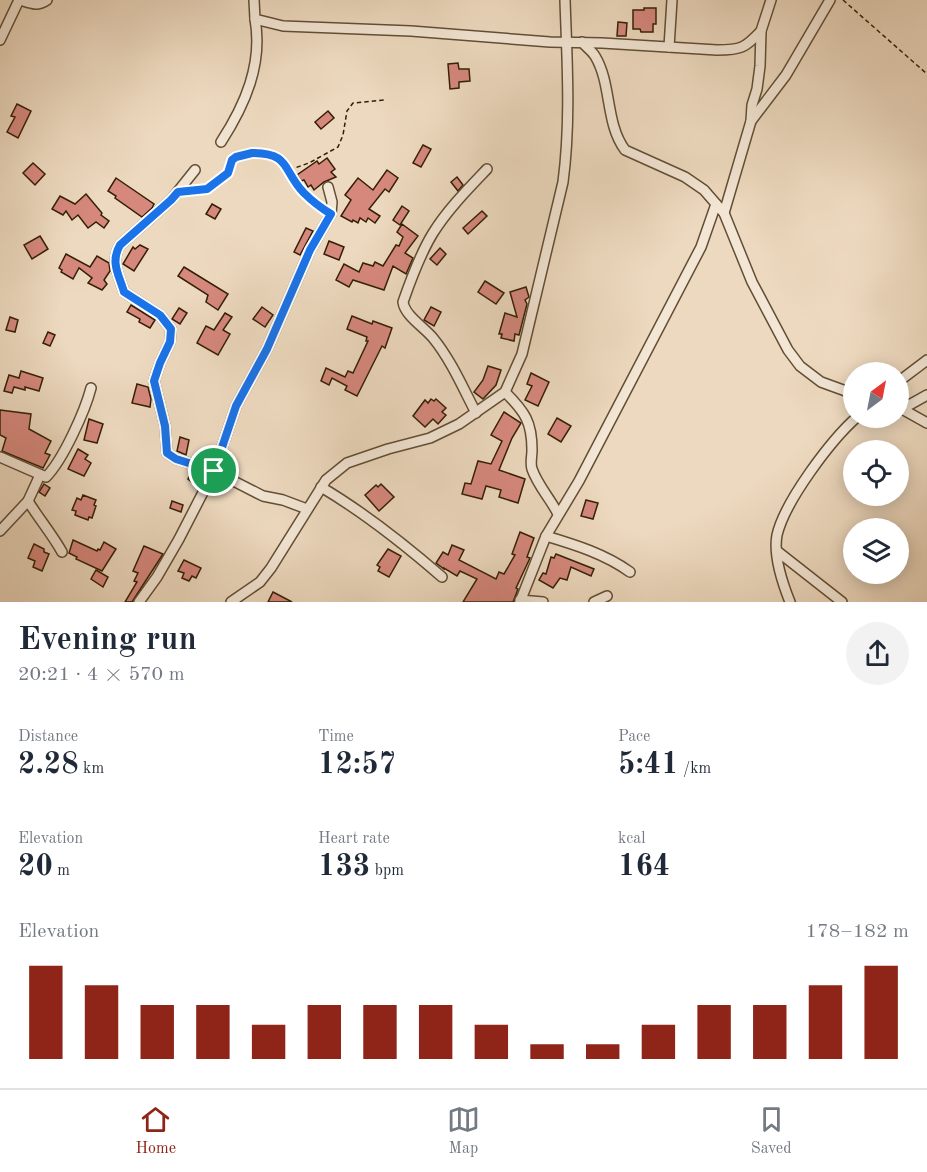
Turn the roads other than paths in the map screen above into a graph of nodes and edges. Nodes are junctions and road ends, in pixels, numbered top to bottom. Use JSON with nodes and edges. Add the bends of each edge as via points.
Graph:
{"nodes":[{"id":1,"x":19,"y":0,"type":"edge"},
{"id":2,"x":47,"y":0,"type":"edge"},
{"id":3,"x":254,"y":0,"type":"edge"},
{"id":4,"x":565,"y":0,"type":"edge"},
{"id":5,"x":672,"y":0,"type":"edge"},
{"id":6,"x":771,"y":0,"type":"edge"},
{"id":7,"x":830,"y":0,"type":"edge"},
{"id":8,"x":255,"y":20,"type":"junction"},
{"id":9,"x":761,"y":31,"type":"junction"},
{"id":10,"x":0,"y":40,"type":"edge"},
{"id":11,"x":567,"y":42,"type":"junction"},
{"id":12,"x":582,"y":42,"type":"junction"},
{"id":13,"x":669,"y":47,"type":"junction"},
{"id":14,"x":751,"y":121,"type":"junction"},
{"id":15,"x":221,"y":142,"type":"dead end"},
{"id":16,"x":487,"y":169,"type":"dead end"},
{"id":17,"x":195,"y":170,"type":"dead end"},
{"id":18,"x":328,"y":187,"type":"dead end"},
{"id":19,"x":716,"y":204,"type":"junction"},
{"id":20,"x":724,"y":213,"type":"junction"},
{"id":21,"x":927,"y":360,"type":"edge"},
{"id":22,"x":909,"y":374,"type":"edge"},
{"id":23,"x":91,"y":388,"type":"dead end"},
{"id":24,"x":843,"y":390,"type":"edge"},
{"id":25,"x":505,"y":392,"type":"junction"},
{"id":26,"x":927,"y":396,"type":"edge"},
{"id":27,"x":909,"y":405,"type":"edge"},
{"id":28,"x":476,"y":413,"type":"junction"},
{"id":29,"x":909,"y":414,"type":"edge"},
{"id":30,"x":927,"y":423,"type":"edge"},
{"id":31,"x":846,"y":428,"type":"edge"},
{"id":32,"x":0,"y":457,"type":"edge"},
{"id":33,"x":214,"y":471,"type":"junction"},
{"id":34,"x":40,"y":475,"type":"junction"},
{"id":35,"x":321,"y":487,"type":"junction"},
{"id":36,"x":28,"y":501,"type":"junction"},
{"id":37,"x":307,"y":509,"type":"junction"},
{"id":38,"x":558,"y":514,"type":"junction"},
{"id":39,"x":0,"y":531,"type":"edge"},
{"id":40,"x":546,"y":536,"type":"junction"},
{"id":41,"x":777,"y":551,"type":"junction"},
{"id":42,"x":62,"y":552,"type":"dead end"},
{"id":43,"x":630,"y":572,"type":"dead end"},
{"id":44,"x":442,"y":577,"type":"dead end"},
{"id":45,"x":606,"y":596,"type":"dead end"},
{"id":46,"x":520,"y":601,"type":"edge"},
{"id":47,"x":139,"y":602,"type":"edge"},
{"id":48,"x":231,"y":602,"type":"edge"},
{"id":49,"x":543,"y":602,"type":"edge"},
{"id":50,"x":594,"y":602,"type":"edge"},
{"id":51,"x":789,"y":602,"type":"edge"},
{"id":52,"x":842,"y":602,"type":"edge"}],
"edges":[{"from":1,"to":2,"type":"street","via":[[42,4]]},
{"from":1,"to":10,"type":"street"},
{"from":3,"to":8,"type":"street"},
{"from":4,"to":11,"type":"street"},
{"from":5,"to":13,"type":"street"},
{"from":6,"to":9,"type":"street"},
{"from":7,"to":14,"type":"street","via":[[791,67]]},
{"from":8,"to":11,"type":"street","via":[[283,26]]},
{"from":8,"to":15,"type":"street","via":[[258,54],[254,70],[242,106]]},
{"from":9,"to":13,"type":"street","via":[[745,47],[734,50]]},
{"from":9,"to":14,"type":"street"},
{"from":11,"to":12,"type":"street"},
{"from":11,"to":25,"type":"street","via":[[568,123],[563,182],[522,354]]},
{"from":12,"to":13,"type":"street"},
{"from":12,"to":19,"type":"street","via":[[601,70],[620,144],[625,150],[685,177]]},
{"from":14,"to":20,"type":"street"},
{"from":16,"to":28,"type":"street","via":[[433,233],[403,302],[441,349]]},
{"from":17,"to":33,"type":"street","via":[[171,200],[120,245],[114,262],[124,292],[160,315],[171,329],[170,342],[154,381],[167,453]]},
{"from":18,"to":33,"type":"street","via":[[331,214],[236,406]]},
{"from":19,"to":20,"type":"street"},
{"from":19,"to":38,"type":"street","via":[[701,247],[579,482]]},
{"from":20,"to":24,"type":"street","via":[[752,282],[788,350],[810,375]]},
{"from":21,"to":22,"type":"street"},
{"from":23,"to":34,"type":"street","via":[[57,463],[46,477]]},
{"from":25,"to":28,"type":"street"},
{"from":25,"to":38,"type":"street","via":[[526,417],[532,431],[530,466]]},
{"from":26,"to":27,"type":"street"},
{"from":28,"to":35,"type":"street","via":[[430,438],[347,463]]},
{"from":29,"to":30,"type":"street"},
{"from":31,"to":41,"type":"street","via":[[826,449],[791,504],[777,536]]},
{"from":32,"to":34,"type":"street"},
{"from":33,"to":37,"type":"street","via":[[263,496]]},
{"from":33,"to":47,"type":"street","via":[[163,567]]},
{"from":34,"to":36,"type":"street"},
{"from":35,"to":37,"type":"street"},
{"from":35,"to":44,"type":"street","via":[[391,534]]},
{"from":36,"to":39,"type":"street"},
{"from":36,"to":42,"type":"street"},
{"from":37,"to":48,"type":"street","via":[[272,568],[260,582]]},
{"from":38,"to":40,"type":"street"},
{"from":40,"to":43,"type":"street","via":[[599,554]]},
{"from":40,"to":46,"type":"street"},
{"from":41,"to":51,"type":"street"},
{"from":41,"to":52,"type":"street"},
{"from":45,"to":50,"type":"street"},
{"from":46,"to":49,"type":"street"}]}
